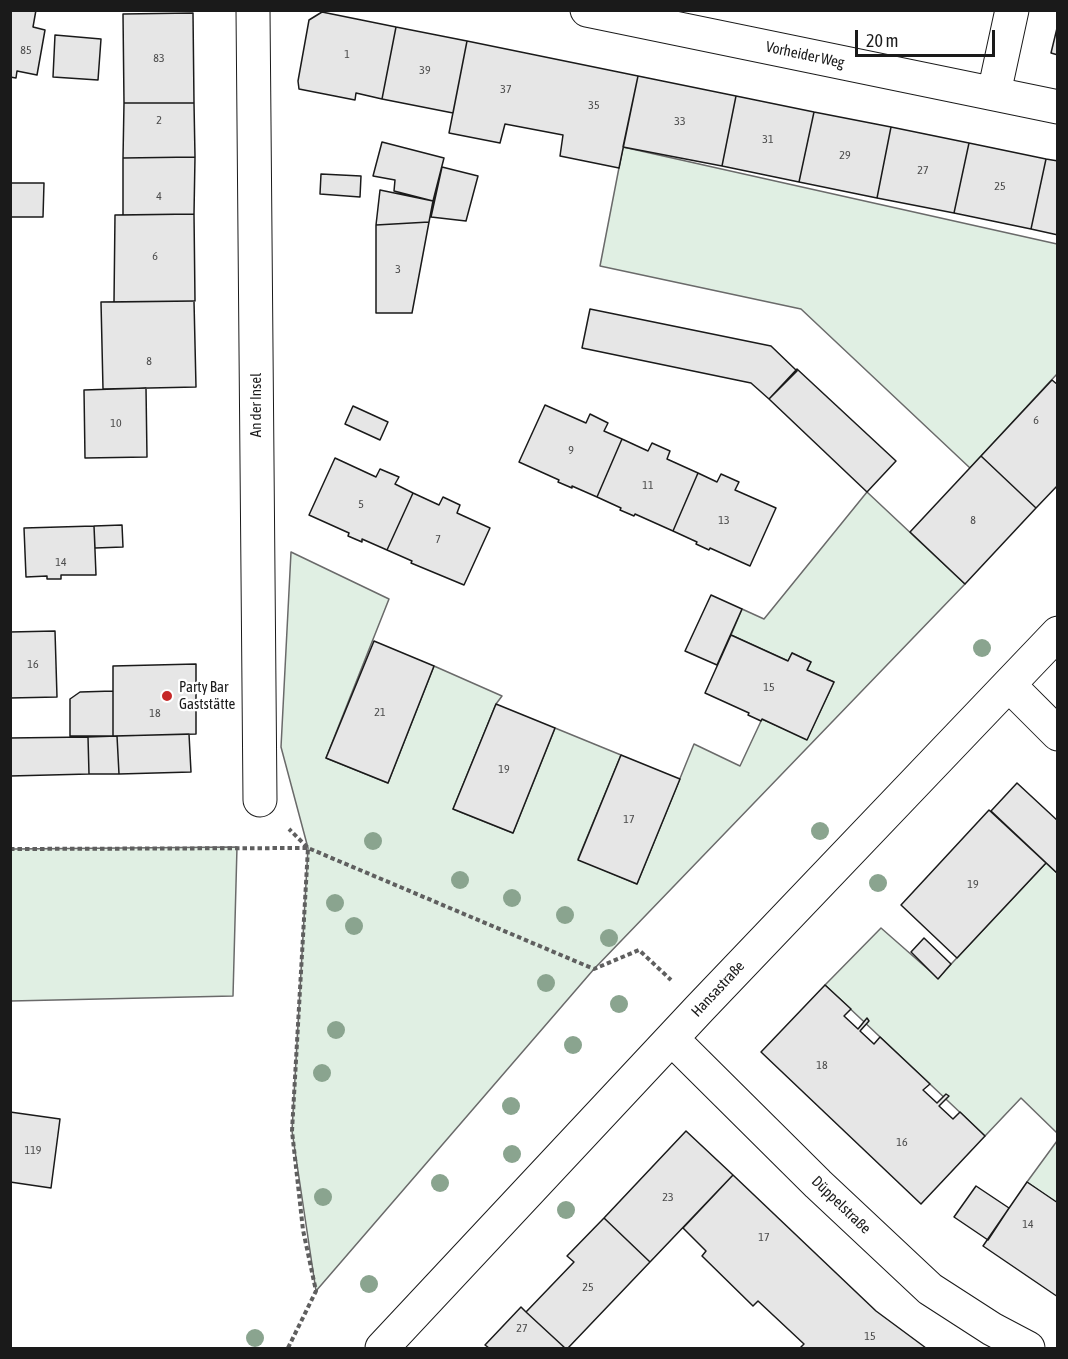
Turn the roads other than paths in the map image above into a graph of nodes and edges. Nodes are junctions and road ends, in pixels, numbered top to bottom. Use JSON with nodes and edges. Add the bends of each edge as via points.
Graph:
{"nodes":[{"id":1,"x":253,"y":10,"type":"edge"},
{"id":2,"x":587,"y":10,"type":"edge"},
{"id":3,"x":1011,"y":10,"type":"edge"},
{"id":4,"x":994,"y":93,"type":"junction"},
{"id":5,"x":1058,"y":107,"type":"edge"},
{"id":6,"x":1058,"y":633,"type":"edge"},
{"id":7,"x":1009,"y":685,"type":"junction"},
{"id":8,"x":1058,"y":734,"type":"edge"},
{"id":9,"x":260,"y":800,"type":"road end"},
{"id":10,"x":672,"y":1039,"type":"junction"},
{"id":11,"x":382,"y":1348,"type":"edge"},
{"id":12,"x":1028,"y":1348,"type":"edge"}],
"edges":[{"from":1,"to":9,"type":"street","name":"An der Insel"},
{"from":2,"to":4,"type":"street","name":"Vorheider Weg"},
{"from":3,"to":4,"type":"street"},
{"from":4,"to":5,"type":"street","name":"Vorheider Weg"},
{"from":6,"to":7,"type":"street","name":"Hansastraße"},
{"from":7,"to":8,"type":"street"},
{"from":7,"to":10,"type":"street","name":"Hansastraße"},
{"from":10,"to":11,"type":"street","name":"Hansastraße"},
{"from":10,"to":12,"type":"street","name":"Düppelstraße","via":[[930,1289]]}]}
